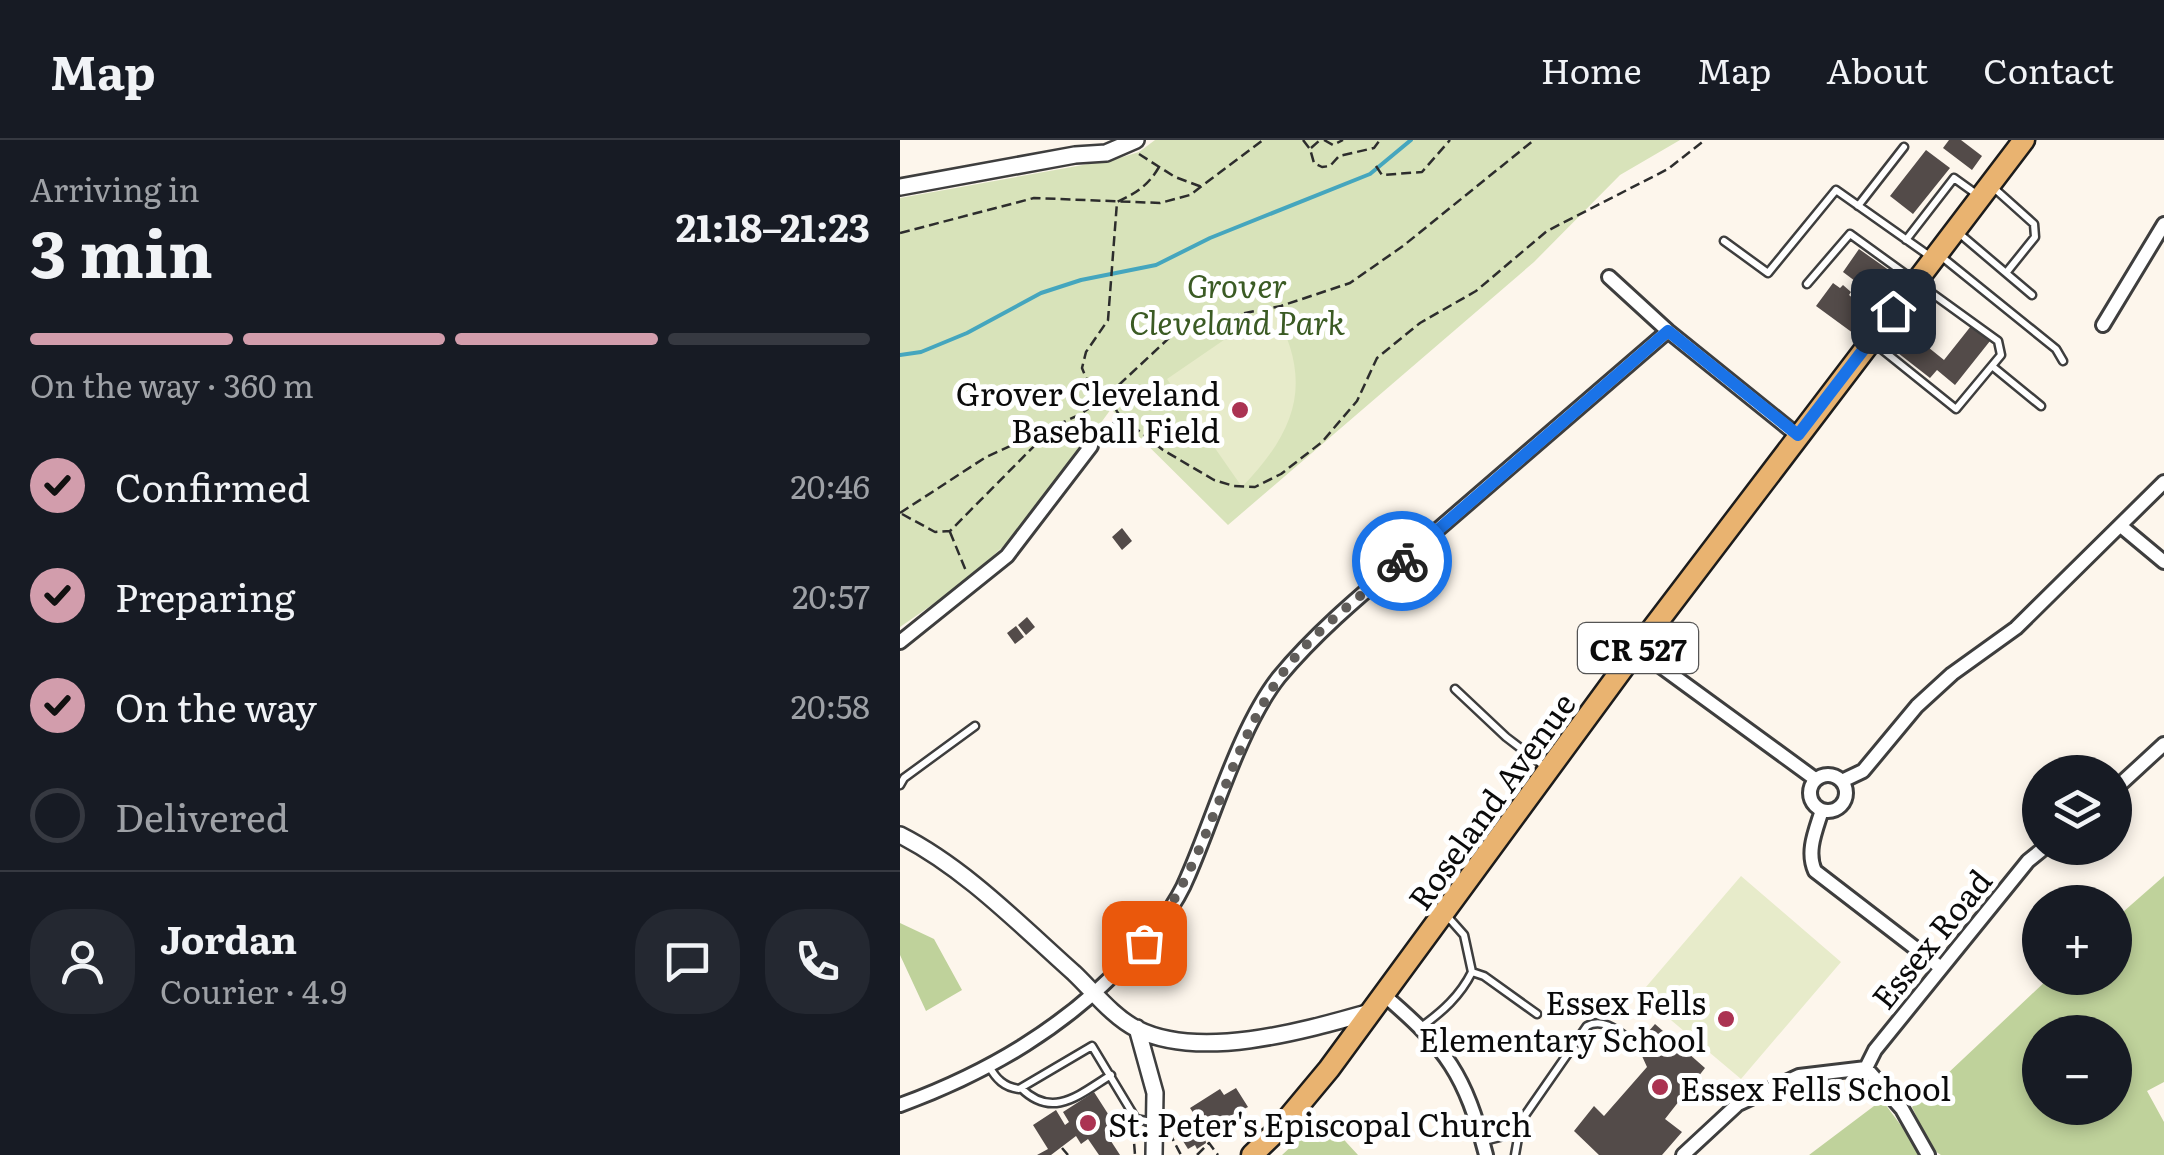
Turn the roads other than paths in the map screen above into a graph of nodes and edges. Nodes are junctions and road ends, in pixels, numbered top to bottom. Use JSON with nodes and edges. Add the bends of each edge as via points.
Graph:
{"nodes":[{"id":1,"x":2024,"y":140,"type":"edge"},
{"id":2,"x":1130,"y":145,"type":"edge"},
{"id":3,"x":1904,"y":148,"type":"dead end"},
{"id":4,"x":900,"y":187,"type":"edge"},
{"id":5,"x":1985,"y":191,"type":"junction"},
{"id":6,"x":1858,"y":206,"type":"junction"},
{"id":7,"x":2164,"y":224,"type":"edge"},
{"id":8,"x":1955,"y":230,"type":"junction"},
{"id":9,"x":1724,"y":240,"type":"dead end"},
{"id":10,"x":1906,"y":240,"type":"junction"},
{"id":11,"x":1935,"y":256,"type":"junction"},
{"id":12,"x":2006,"y":273,"type":"junction"},
{"id":13,"x":1608,"y":278,"type":"dead end"},
{"id":14,"x":1915,"y":282,"type":"junction"},
{"id":15,"x":1808,"y":284,"type":"dead end"},
{"id":16,"x":2032,"y":296,"type":"dead end"},
{"id":17,"x":2103,"y":325,"type":"dead end"},
{"id":18,"x":1668,"y":331,"type":"junction"},
{"id":19,"x":1870,"y":340,"type":"junction"},
{"id":20,"x":2063,"y":361,"type":"dead end"},
{"id":21,"x":1992,"y":366,"type":"junction"},
{"id":22,"x":2041,"y":406,"type":"dead end"},
{"id":23,"x":1798,"y":435,"type":"junction"},
{"id":24,"x":1091,"y":446,"type":"road end"},
{"id":25,"x":2164,"y":482,"type":"edge"},
{"id":26,"x":2122,"y":526,"type":"junction"},
{"id":27,"x":2164,"y":562,"type":"edge"},
{"id":28,"x":900,"y":642,"type":"edge"},
{"id":29,"x":1638,"y":649,"type":"junction"},
{"id":30,"x":1455,"y":689,"type":"dead end"},
{"id":31,"x":975,"y":726,"type":"dead end"},
{"id":32,"x":2164,"y":744,"type":"edge"},
{"id":33,"x":1549,"y":770,"type":"junction"},
{"id":34,"x":2132,"y":773,"type":"edge"},
{"id":35,"x":901,"y":779,"type":"edge"},
{"id":36,"x":1815,"y":780,"type":"junction"},
{"id":37,"x":1842,"y":782,"type":"junction"},
{"id":38,"x":1822,"y":810,"type":"junction"},
{"id":39,"x":900,"y":835,"type":"edge"},
{"id":40,"x":2025,"y":865,"type":"edge"},
{"id":41,"x":1444,"y":914,"type":"junction"},
{"id":42,"x":1941,"y":968,"type":"junction"},
{"id":43,"x":1472,"y":972,"type":"junction"},
{"id":44,"x":1094,"y":993,"type":"junction"},
{"id":45,"x":1377,"y":1004,"type":"junction"},
{"id":46,"x":1537,"y":1014,"type":"dead end"},
{"id":47,"x":1420,"y":1026,"type":"junction"},
{"id":48,"x":1137,"y":1028,"type":"junction"},
{"id":49,"x":1638,"y":1046,"type":"dead end"},
{"id":50,"x":989,"y":1066,"type":"junction"},
{"id":51,"x":1866,"y":1068,"type":"junction"},
{"id":52,"x":1111,"y":1076,"type":"junction"},
{"id":53,"x":1022,"y":1088,"type":"junction"},
{"id":54,"x":900,"y":1106,"type":"edge"},
{"id":55,"x":1521,"y":1121,"type":"junction"},
{"id":56,"x":1157,"y":1126,"type":"junction"},
{"id":57,"x":1484,"y":1148,"type":"edge"},
{"id":58,"x":1154,"y":1155,"type":"edge"},
{"id":59,"x":1252,"y":1155,"type":"edge"},
{"id":60,"x":1514,"y":1155,"type":"edge"},
{"id":61,"x":1683,"y":1155,"type":"edge"},
{"id":62,"x":1928,"y":1155,"type":"edge"}],
"edges":[{"from":1,"to":5,"type":"main road","name":"Roseland Avenue","number":"CR 527"},
{"from":2,"to":4,"type":"street"},
{"from":3,"to":6,"type":"lane"},
{"from":5,"to":8,"type":"main road","name":"Roseland Avenue","number":"CR 527"},
{"from":5,"to":10,"type":"lane","via":[[1954,178]]},
{"from":5,"to":12,"type":"lane","via":[[2034,224],[2035,238]]},
{"from":6,"to":9,"type":"lane","via":[[1836,190],[1768,273]]},
{"from":6,"to":10,"type":"lane"},
{"from":7,"to":17,"type":"street"},
{"from":8,"to":11,"type":"main road","name":"Roseland Avenue","number":"CR 527"},
{"from":8,"to":12,"type":"lane"},
{"from":10,"to":11,"type":"lane"},
{"from":11,"to":14,"type":"main road","name":"Roseland Avenue","number":"CR 527"},
{"from":11,"to":20,"type":"lane"},
{"from":12,"to":16,"type":"lane"},
{"from":13,"to":18,"type":"street"},
{"from":14,"to":15,"type":"lane","via":[[1850,234]]},
{"from":14,"to":19,"type":"main road","name":"Roseland Avenue","number":"CR 527"},
{"from":14,"to":21,"type":"lane","via":[[1998,341],[2001,355]]},
{"from":18,"to":23,"type":"street"},
{"from":18,"to":44,"type":"street","via":[[1361,596],[1277,680],[1248,732],[1186,882],[1153,932]]},
{"from":19,"to":21,"type":"lane","via":[[1956,409]]},
{"from":19,"to":23,"type":"main road","name":"Roseland Avenue","number":"CR 527"},
{"from":21,"to":22,"type":"lane"},
{"from":23,"to":29,"type":"main road","name":"Roseland Avenue","number":"CR 527"},
{"from":24,"to":28,"type":"street","via":[[1030,530],[978,582]]},
{"from":25,"to":26,"type":"street"},
{"from":26,"to":27,"type":"street"},
{"from":26,"to":37,"type":"street","via":[[2016,628],[1940,684],[1862,771]]},
{"from":29,"to":33,"type":"main road","name":"Roseland Avenue","number":"CR 527"},
{"from":29,"to":36,"type":"street"},
{"from":30,"to":33,"type":"lane"},
{"from":31,"to":35,"type":"lane"},
{"from":32,"to":34,"type":"street"},
{"from":33,"to":41,"type":"main road","name":"Roseland Avenue","number":"CR 527"},
{"from":36,"to":37,"type":"street","via":[[1829,774]]},
{"from":36,"to":38,"type":"street","via":[[1811,801]]},
{"from":37,"to":38,"type":"street","via":[[1843,803]]},
{"from":38,"to":42,"type":"street","via":[[1814,871]]},
{"from":39,"to":44,"type":"street","via":[[966,879]]},
{"from":40,"to":42,"type":"street","name":"Essex Road"},
{"from":41,"to":43,"type":"lane","via":[[1464,935]]},
{"from":41,"to":45,"type":"main road","name":"Roseland Avenue","number":"CR 527"},
{"from":42,"to":51,"type":"street","name":"Essex Road"},
{"from":43,"to":46,"type":"lane"},
{"from":43,"to":47,"type":"lane","via":[[1464,989]]},
{"from":44,"to":48,"type":"street"},
{"from":44,"to":50,"type":"street","via":[[1029,1045]]},
{"from":45,"to":47,"type":"street"},
{"from":45,"to":48,"type":"street","via":[[1281,1036],[1233,1042]]},
{"from":45,"to":59,"type":"main road","name":"Roseland Avenue","number":"CR 527"},
{"from":47,"to":57,"type":"street","via":[[1460,1078]]},
{"from":48,"to":56,"type":"street"},
{"from":49,"to":55,"type":"lane","via":[[1605,1023],[1587,1026]]},
{"from":50,"to":53,"type":"lane","via":[[1008,1088]]},
{"from":50,"to":54,"type":"street"},
{"from":51,"to":61,"type":"street","via":[[1799,1076],[1738,1104]]},
{"from":51,"to":62,"type":"street","via":[[1902,1109]]},
{"from":52,"to":53,"type":"lane","via":[[1067,1102],[1032,1099]]},
{"from":52,"to":53,"type":"lane","via":[[1092,1046]]},
{"from":52,"to":56,"type":"lane","via":[[1136,1119]]},
{"from":55,"to":57,"type":"lane"},
{"from":55,"to":60,"type":"lane"},
{"from":56,"to":58,"type":"street"}]}
